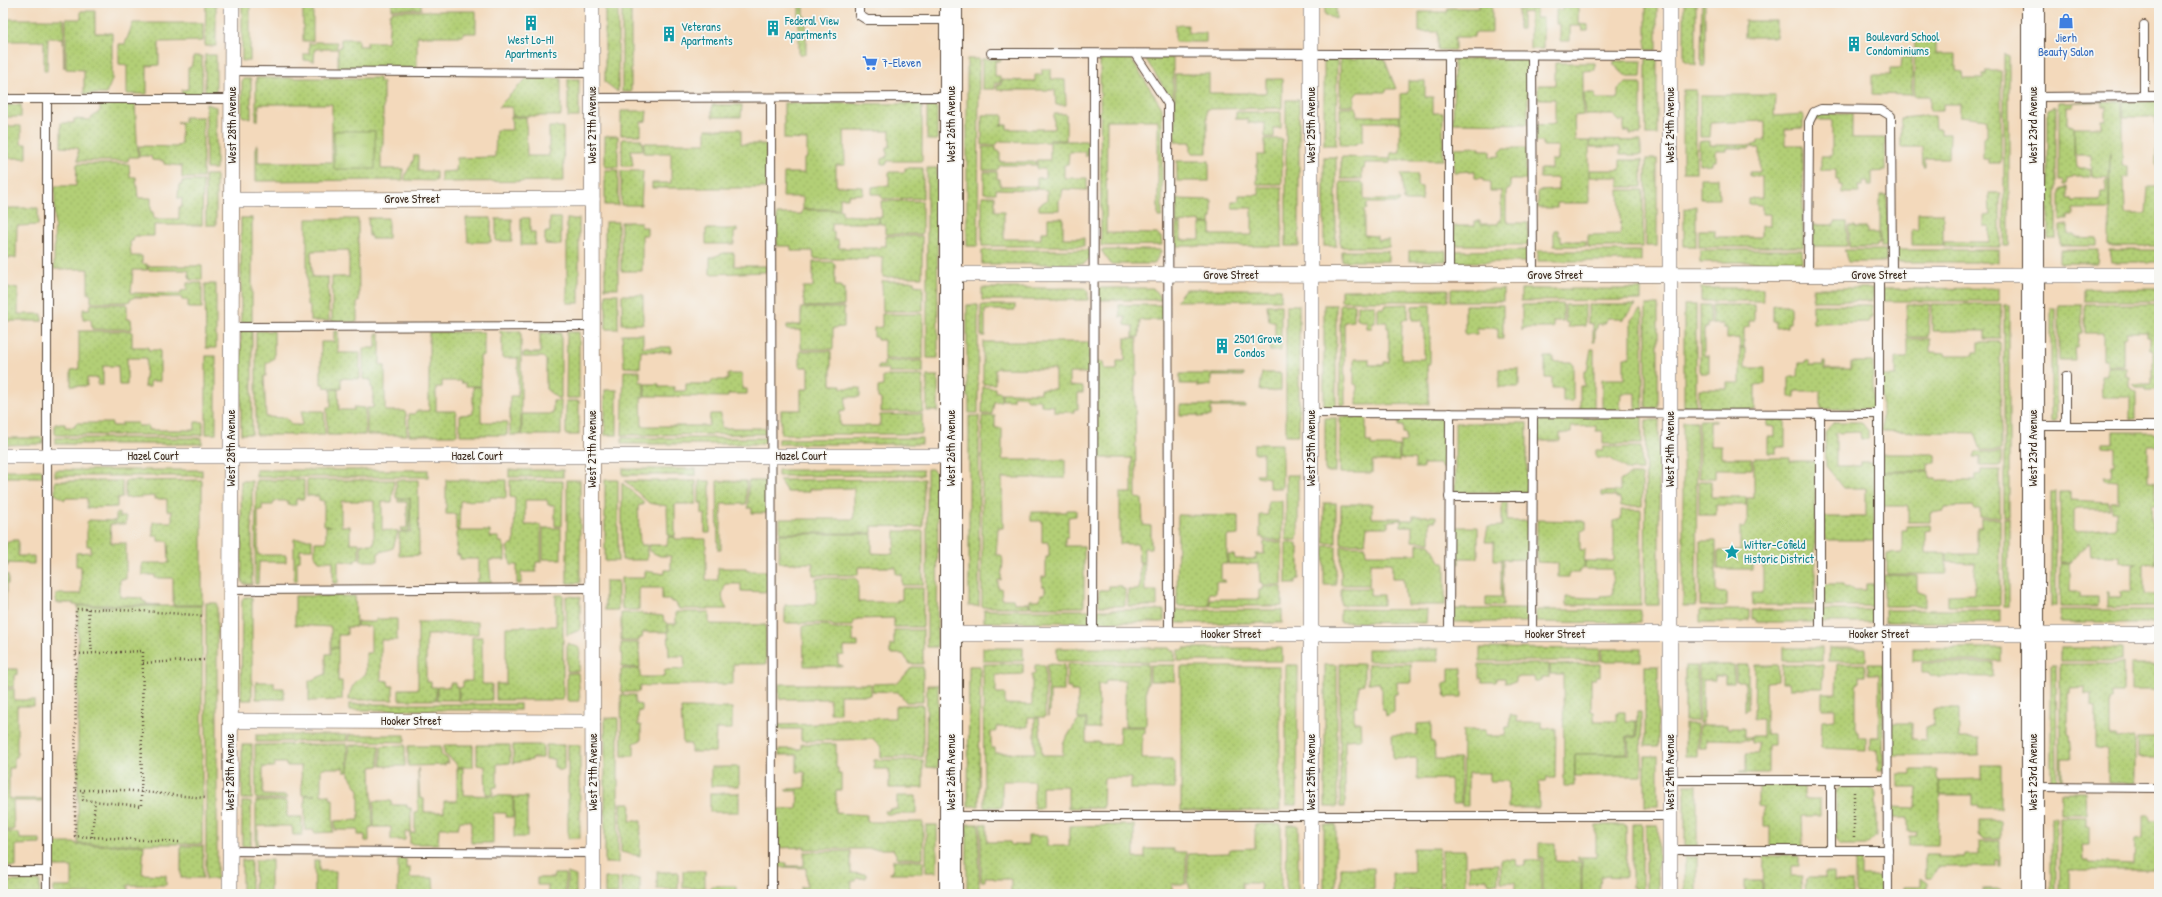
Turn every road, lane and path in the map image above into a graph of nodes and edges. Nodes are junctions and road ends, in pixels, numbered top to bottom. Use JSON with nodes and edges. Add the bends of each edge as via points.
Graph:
{"nodes":[{"id":1,"x":232,"y":3,"type":"edge"},
{"id":2,"x":592,"y":3,"type":"edge"},
{"id":3,"x":858,"y":3,"type":"edge"},
{"id":4,"x":1311,"y":3,"type":"edge"},
{"id":5,"x":1670,"y":3,"type":"edge"},
{"id":6,"x":2033,"y":3,"type":"edge"},
{"id":7,"x":951,"y":12,"type":"edge"},
{"id":8,"x":2144,"y":25,"type":"dead end"},
{"id":9,"x":991,"y":53,"type":"dead end"},
{"id":10,"x":1094,"y":54,"type":"junction"},
{"id":11,"x":1135,"y":54,"type":"junction"},
{"id":12,"x":1311,"y":54,"type":"junction"},
{"id":13,"x":1449,"y":54,"type":"junction"},
{"id":14,"x":1532,"y":54,"type":"junction"},
{"id":15,"x":1670,"y":55,"type":"junction"},
{"id":16,"x":232,"y":71,"type":"junction"},
{"id":17,"x":592,"y":73,"type":"junction"},
{"id":18,"x":2144,"y":96,"type":"junction"},
{"id":19,"x":2159,"y":96,"type":"edge"},
{"id":20,"x":951,"y":97,"type":"junction"},
{"id":21,"x":2033,"y":97,"type":"junction"},
{"id":22,"x":592,"y":98,"type":"junction"},
{"id":23,"x":770,"y":98,"type":"junction"},
{"id":24,"x":3,"y":99,"type":"edge"},
{"id":25,"x":47,"y":99,"type":"junction"},
{"id":26,"x":232,"y":99,"type":"junction"},
{"id":27,"x":592,"y":199,"type":"junction"},
{"id":28,"x":231,"y":200,"type":"junction"},
{"id":29,"x":951,"y":274,"type":"junction"},
{"id":30,"x":1093,"y":274,"type":"junction"},
{"id":31,"x":1169,"y":274,"type":"junction"},
{"id":32,"x":1311,"y":275,"type":"junction"},
{"id":33,"x":1450,"y":275,"type":"junction"},
{"id":34,"x":1533,"y":275,"type":"junction"},
{"id":35,"x":1670,"y":275,"type":"junction"},
{"id":36,"x":1808,"y":275,"type":"junction"},
{"id":37,"x":1886,"y":275,"type":"junction"},
{"id":38,"x":2033,"y":275,"type":"junction"},
{"id":39,"x":2159,"y":275,"type":"edge"},
{"id":40,"x":592,"y":326,"type":"junction"},
{"id":41,"x":231,"y":327,"type":"junction"},
{"id":42,"x":2066,"y":376,"type":"dead end"},
{"id":43,"x":1311,"y":413,"type":"junction"},
{"id":44,"x":1450,"y":413,"type":"junction"},
{"id":45,"x":1532,"y":414,"type":"junction"},
{"id":46,"x":1670,"y":414,"type":"junction"},
{"id":47,"x":1820,"y":414,"type":"junction"},
{"id":48,"x":1879,"y":414,"type":"junction"},
{"id":49,"x":2033,"y":426,"type":"junction"},
{"id":50,"x":2066,"y":426,"type":"junction"},
{"id":51,"x":2159,"y":426,"type":"edge"},
{"id":52,"x":3,"y":456,"type":"edge"},
{"id":53,"x":47,"y":456,"type":"junction"},
{"id":54,"x":231,"y":456,"type":"junction"},
{"id":55,"x":592,"y":456,"type":"junction"},
{"id":56,"x":771,"y":456,"type":"junction"},
{"id":57,"x":951,"y":456,"type":"junction"},
{"id":58,"x":1450,"y":497,"type":"junction"},
{"id":59,"x":1532,"y":497,"type":"junction"},
{"id":60,"x":592,"y":588,"type":"junction"},
{"id":61,"x":230,"y":590,"type":"junction"},
{"id":62,"x":88,"y":609,"type":"junction"},
{"id":63,"x":204,"y":616,"type":"dead end"},
{"id":64,"x":951,"y":634,"type":"junction"},
{"id":65,"x":1093,"y":634,"type":"junction"},
{"id":66,"x":1169,"y":634,"type":"junction"},
{"id":67,"x":1311,"y":634,"type":"junction"},
{"id":68,"x":1449,"y":634,"type":"junction"},
{"id":69,"x":1532,"y":634,"type":"junction"},
{"id":70,"x":1670,"y":634,"type":"junction"},
{"id":71,"x":1820,"y":634,"type":"junction"},
{"id":72,"x":1883,"y":634,"type":"junction"},
{"id":73,"x":2033,"y":634,"type":"junction"},
{"id":74,"x":2159,"y":634,"type":"edge"},
{"id":75,"x":92,"y":653,"type":"junction"},
{"id":76,"x":76,"y":654,"type":"junction"},
{"id":77,"x":204,"y":660,"type":"dead end"},
{"id":78,"x":143,"y":663,"type":"junction"},
{"id":79,"x":230,"y":721,"type":"junction"},
{"id":80,"x":593,"y":722,"type":"junction"},
{"id":81,"x":1670,"y":780,"type":"junction"},
{"id":82,"x":1831,"y":780,"type":"junction"},
{"id":83,"x":1854,"y":780,"type":"junction"},
{"id":84,"x":1888,"y":780,"type":"junction"},
{"id":85,"x":2033,"y":787,"type":"junction"},
{"id":86,"x":2159,"y":788,"type":"edge"},
{"id":87,"x":76,"y":790,"type":"junction"},
{"id":88,"x":83,"y":790,"type":"junction"},
{"id":89,"x":142,"y":792,"type":"junction"},
{"id":90,"x":205,"y":798,"type":"dead end"},
{"id":91,"x":95,"y":801,"type":"junction"},
{"id":92,"x":1311,"y":815,"type":"junction"},
{"id":93,"x":951,"y":816,"type":"junction"},
{"id":94,"x":1670,"y":816,"type":"junction"},
{"id":95,"x":92,"y":837,"type":"junction"},
{"id":96,"x":179,"y":842,"type":"dead end"},
{"id":97,"x":1670,"y":850,"type":"junction"},
{"id":98,"x":1831,"y":850,"type":"junction"},
{"id":99,"x":1854,"y":850,"type":"junction"},
{"id":100,"x":1888,"y":850,"type":"junction"},
{"id":101,"x":230,"y":851,"type":"junction"},
{"id":102,"x":593,"y":854,"type":"junction"},
{"id":103,"x":3,"y":871,"type":"edge"},
{"id":104,"x":47,"y":871,"type":"junction"},
{"id":105,"x":47,"y":894,"type":"edge"},
{"id":106,"x":230,"y":894,"type":"edge"},
{"id":107,"x":593,"y":894,"type":"edge"},
{"id":108,"x":772,"y":894,"type":"edge"},
{"id":109,"x":951,"y":894,"type":"edge"},
{"id":110,"x":1311,"y":894,"type":"edge"},
{"id":111,"x":1670,"y":894,"type":"edge"},
{"id":112,"x":1888,"y":894,"type":"edge"},
{"id":113,"x":2033,"y":894,"type":"edge"}],
"edges":[{"from":1,"to":16,"type":"street","name":"West 28th Avenue"},
{"from":2,"to":17,"type":"street","name":"West 27th Avenue"},
{"from":3,"to":7,"type":"lane","via":[[859,14],[867,20]]},
{"from":4,"to":12,"type":"street","name":"West 25th Avenue"},
{"from":5,"to":15,"type":"street","name":"West 24th Avenue"},
{"from":6,"to":21,"type":"street","name":"West 23rd Avenue"},
{"from":7,"to":20,"type":"street","name":"West 26th Avenue"},
{"from":8,"to":18,"type":"lane"},
{"from":9,"to":10,"type":"lane"},
{"from":10,"to":11,"type":"lane"},
{"from":10,"to":30,"type":"lane"},
{"from":11,"to":12,"type":"lane"},
{"from":11,"to":31,"type":"lane","via":[[1168,104]]},
{"from":12,"to":13,"type":"lane"},
{"from":12,"to":32,"type":"street","name":"West 25th Avenue"},
{"from":13,"to":14,"type":"lane"},
{"from":13,"to":33,"type":"lane"},
{"from":14,"to":15,"type":"lane"},
{"from":14,"to":34,"type":"lane"},
{"from":15,"to":35,"type":"street","name":"West 24th Avenue"},
{"from":16,"to":17,"type":"lane"},
{"from":16,"to":26,"type":"street","name":"West 28th Avenue"},
{"from":17,"to":22,"type":"street","name":"West 27th Avenue"},
{"from":18,"to":19,"type":"lane"},
{"from":18,"to":21,"type":"lane"},
{"from":20,"to":23,"type":"lane"},
{"from":20,"to":29,"type":"street","name":"West 26th Avenue"},
{"from":21,"to":38,"type":"street","name":"West 23rd Avenue"},
{"from":22,"to":23,"type":"lane"},
{"from":22,"to":27,"type":"street","name":"West 27th Avenue"},
{"from":23,"to":56,"type":"lane"},
{"from":24,"to":25,"type":"lane"},
{"from":25,"to":26,"type":"lane"},
{"from":25,"to":53,"type":"lane"},
{"from":26,"to":28,"type":"street","name":"West 28th Avenue"},
{"from":27,"to":28,"type":"street","name":"Grove Street"},
{"from":27,"to":40,"type":"street","name":"West 27th Avenue"},
{"from":28,"to":41,"type":"street","name":"West 28th Avenue"},
{"from":29,"to":30,"type":"street","name":"Grove Street"},
{"from":29,"to":57,"type":"street","name":"West 26th Avenue"},
{"from":30,"to":31,"type":"street","name":"Grove Street"},
{"from":30,"to":65,"type":"lane"},
{"from":31,"to":32,"type":"street","name":"Grove Street"},
{"from":31,"to":66,"type":"lane"},
{"from":32,"to":33,"type":"street","name":"Grove Street"},
{"from":32,"to":43,"type":"street","name":"West 25th Avenue"},
{"from":33,"to":34,"type":"street","name":"Grove Street"},
{"from":34,"to":35,"type":"street","name":"Grove Street"},
{"from":35,"to":36,"type":"street","name":"Grove Street"},
{"from":35,"to":46,"type":"street","name":"West 24th Avenue"},
{"from":36,"to":37,"type":"street","name":"Grove Street"},
{"from":36,"to":37,"type":"lane","via":[[1809,122],[1811,115],[1821,109],[1881,110],[1891,116]]},
{"from":37,"to":38,"type":"street","name":"Grove Street"},
{"from":37,"to":48,"type":"lane"},
{"from":38,"to":39,"type":"street","name":"Grove Street"},
{"from":38,"to":49,"type":"street","name":"West 23rd Avenue"},
{"from":40,"to":41,"type":"lane"},
{"from":40,"to":55,"type":"street","name":"West 27th Avenue"},
{"from":41,"to":54,"type":"street","name":"West 28th Avenue"},
{"from":42,"to":50,"type":"lane"},
{"from":43,"to":44,"type":"lane"},
{"from":43,"to":67,"type":"street","name":"West 25th Avenue"},
{"from":44,"to":45,"type":"lane"},
{"from":44,"to":58,"type":"lane"},
{"from":45,"to":46,"type":"lane"},
{"from":45,"to":59,"type":"lane"},
{"from":46,"to":47,"type":"lane"},
{"from":46,"to":70,"type":"street","name":"West 24th Avenue"},
{"from":47,"to":48,"type":"lane"},
{"from":47,"to":71,"type":"lane"},
{"from":48,"to":72,"type":"lane"},
{"from":49,"to":50,"type":"lane"},
{"from":49,"to":73,"type":"street","name":"West 23rd Avenue"},
{"from":50,"to":51,"type":"lane"},
{"from":52,"to":53,"type":"street","name":"Hazel Court"},
{"from":53,"to":54,"type":"street","name":"Hazel Court"},
{"from":53,"to":104,"type":"lane"},
{"from":54,"to":55,"type":"street","name":"Hazel Court"},
{"from":54,"to":61,"type":"street","name":"West 28th Avenue"},
{"from":55,"to":56,"type":"street","name":"Hazel Court"},
{"from":55,"to":60,"type":"street","name":"West 27th Avenue"},
{"from":56,"to":57,"type":"street","name":"Hazel Court"},
{"from":56,"to":108,"type":"lane"},
{"from":57,"to":64,"type":"street","name":"West 26th Avenue"},
{"from":58,"to":59,"type":"lane"},
{"from":58,"to":68,"type":"lane"},
{"from":59,"to":69,"type":"lane"},
{"from":60,"to":61,"type":"lane"},
{"from":60,"to":80,"type":"street","name":"West 27th Avenue"},
{"from":61,"to":79,"type":"street","name":"West 28th Avenue"},
{"from":62,"to":63,"type":"path"},
{"from":62,"to":75,"type":"path"},
{"from":62,"to":76,"type":"path","via":[[76,609]]},
{"from":64,"to":65,"type":"street","name":"Hooker Street"},
{"from":64,"to":93,"type":"street","name":"West 26th Avenue"},
{"from":65,"to":66,"type":"street","name":"Hooker Street"},
{"from":66,"to":67,"type":"street","name":"Hooker Street"},
{"from":67,"to":68,"type":"street","name":"Hooker Street"},
{"from":67,"to":92,"type":"street","name":"West 25th Avenue"},
{"from":68,"to":69,"type":"street","name":"Hooker Street"},
{"from":69,"to":70,"type":"street","name":"Hooker Street"},
{"from":70,"to":71,"type":"street","name":"Hooker Street"},
{"from":70,"to":81,"type":"street","name":"West 24th Avenue"},
{"from":71,"to":72,"type":"street","name":"Hooker Street"},
{"from":72,"to":73,"type":"street","name":"Hooker Street"},
{"from":72,"to":84,"type":"lane"},
{"from":73,"to":74,"type":"street","name":"Hooker Street"},
{"from":73,"to":85,"type":"street","name":"West 23rd Avenue"},
{"from":75,"to":76,"type":"path"},
{"from":75,"to":78,"type":"path","via":[[143,651]]},
{"from":76,"to":87,"type":"path"},
{"from":77,"to":78,"type":"path"},
{"from":78,"to":89,"type":"path"},
{"from":79,"to":80,"type":"street","name":"Hooker Street"},
{"from":79,"to":101,"type":"street","name":"West 28th Avenue"},
{"from":80,"to":102,"type":"street","name":"West 27th Avenue"},
{"from":81,"to":82,"type":"lane"},
{"from":81,"to":94,"type":"street","name":"West 24th Avenue"},
{"from":82,"to":83,"type":"lane"},
{"from":82,"to":98,"type":"lane"},
{"from":83,"to":84,"type":"lane"},
{"from":83,"to":99,"type":"path"},
{"from":84,"to":100,"type":"lane"},
{"from":85,"to":86,"type":"lane"},
{"from":85,"to":113,"type":"street","name":"West 23rd Avenue"},
{"from":87,"to":88,"type":"path"},
{"from":87,"to":95,"type":"path","via":[[75,836]]},
{"from":88,"to":89,"type":"path"},
{"from":88,"to":91,"type":"path","via":[[83,800]]},
{"from":89,"to":90,"type":"path"},
{"from":89,"to":91,"type":"path","via":[[141,806]]},
{"from":91,"to":95,"type":"path"},
{"from":92,"to":93,"type":"lane"},
{"from":92,"to":94,"type":"lane"},
{"from":92,"to":110,"type":"street","name":"West 25th Avenue"},
{"from":93,"to":109,"type":"street","name":"West 26th Avenue"},
{"from":94,"to":97,"type":"street","name":"West 24th Avenue"},
{"from":95,"to":96,"type":"path"},
{"from":97,"to":98,"type":"lane"},
{"from":97,"to":111,"type":"street","name":"West 24th Avenue"},
{"from":98,"to":99,"type":"lane"},
{"from":99,"to":100,"type":"lane"},
{"from":100,"to":112,"type":"lane"},
{"from":101,"to":102,"type":"lane"},
{"from":101,"to":106,"type":"street","name":"West 28th Avenue"},
{"from":102,"to":107,"type":"street","name":"West 27th Avenue"},
{"from":103,"to":104,"type":"lane"},
{"from":104,"to":105,"type":"lane"}]}
